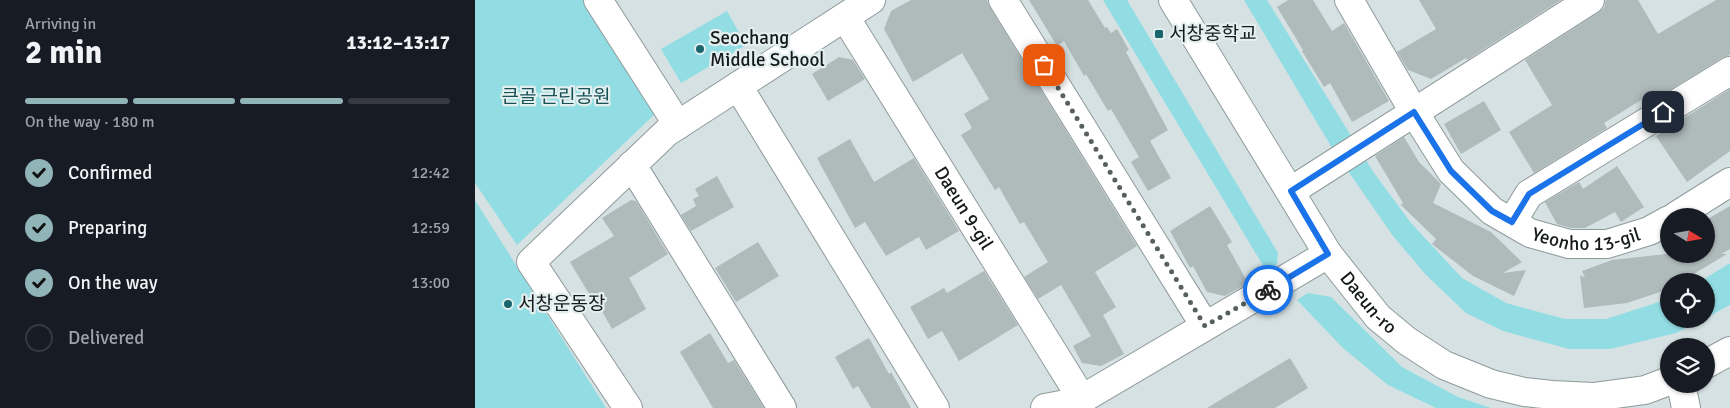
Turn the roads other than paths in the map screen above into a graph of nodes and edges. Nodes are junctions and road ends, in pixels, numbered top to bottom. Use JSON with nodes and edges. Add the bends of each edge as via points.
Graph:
{"nodes":[{"id":1,"x":871,"y":0,"type":"edge"},
{"id":2,"x":1003,"y":0,"type":"edge"},
{"id":3,"x":1173,"y":0,"type":"edge"},
{"id":4,"x":1589,"y":0,"type":"edge"},
{"id":5,"x":597,"y":1,"type":"edge"},
{"id":6,"x":1353,"y":1,"type":"edge"},
{"id":7,"x":845,"y":17,"type":"junction"},
{"id":8,"x":1730,"y":71,"type":"edge"},
{"id":9,"x":738,"y":86,"type":"junction"},
{"id":10,"x":1414,"y":112,"type":"junction"},
{"id":11,"x":678,"y":125,"type":"junction"},
{"id":12,"x":632,"y":165,"type":"junction"},
{"id":13,"x":1730,"y":182,"type":"edge"},
{"id":14,"x":1291,"y":191,"type":"junction"},
{"id":15,"x":1689,"y":208,"type":"edge"},
{"id":16,"x":1512,"y":222,"type":"junction"},
{"id":17,"x":1660,"y":225,"type":"edge"},
{"id":18,"x":1328,"y":254,"type":"junction"},
{"id":19,"x":1205,"y":326,"type":"junction"},
{"id":20,"x":1730,"y":351,"type":"edge"},
{"id":21,"x":1715,"y":359,"type":"edge"},
{"id":22,"x":1660,"y":384,"type":"edge"},
{"id":23,"x":1683,"y":393,"type":"edge"},
{"id":24,"x":1080,"y":403,"type":"edge"},
{"id":25,"x":628,"y":408,"type":"edge"},
{"id":26,"x":782,"y":408,"type":"edge"},
{"id":27,"x":935,"y":408,"type":"edge"},
{"id":28,"x":1045,"y":408,"type":"edge"},
{"id":29,"x":1686,"y":408,"type":"edge"}],
"edges":[{"from":1,"to":7,"type":"street"},
{"from":2,"to":19,"type":"street"},
{"from":3,"to":14,"type":"street","name":"Daeun-ro"},
{"from":4,"to":10,"type":"street"},
{"from":5,"to":11,"type":"street"},
{"from":6,"to":10,"type":"street","name":"Yeonho 13-gil"},
{"from":7,"to":9,"type":"street"},
{"from":7,"to":24,"type":"street","name":"Daeun 9-gil"},
{"from":8,"to":16,"type":"street","via":[[1529,194]]},
{"from":9,"to":11,"type":"street"},
{"from":9,"to":27,"type":"street"},
{"from":10,"to":14,"type":"street"},
{"from":10,"to":16,"type":"street","name":"Yeonho 13-gil","via":[[1451,171],[1492,211]]},
{"from":11,"to":12,"type":"street"},
{"from":12,"to":25,"type":"street","via":[[531,262]]},
{"from":12,"to":26,"type":"street"},
{"from":13,"to":15,"type":"street"},
{"from":14,"to":18,"type":"street","name":"Daeun-ro"},
{"from":16,"to":17,"type":"street","name":"Yeonho 13-gil","via":[[1530,232],[1569,244],[1607,244]]},
{"from":18,"to":19,"type":"street"},
{"from":18,"to":22,"type":"street","name":"Daeun-ro","via":[[1378,317],[1407,341],[1444,364],[1491,384],[1524,392],[1593,397],[1645,390]]},
{"from":19,"to":24,"type":"street"},
{"from":20,"to":21,"type":"street"},
{"from":23,"to":29,"type":"street"},
{"from":24,"to":28,"type":"street"}]}
